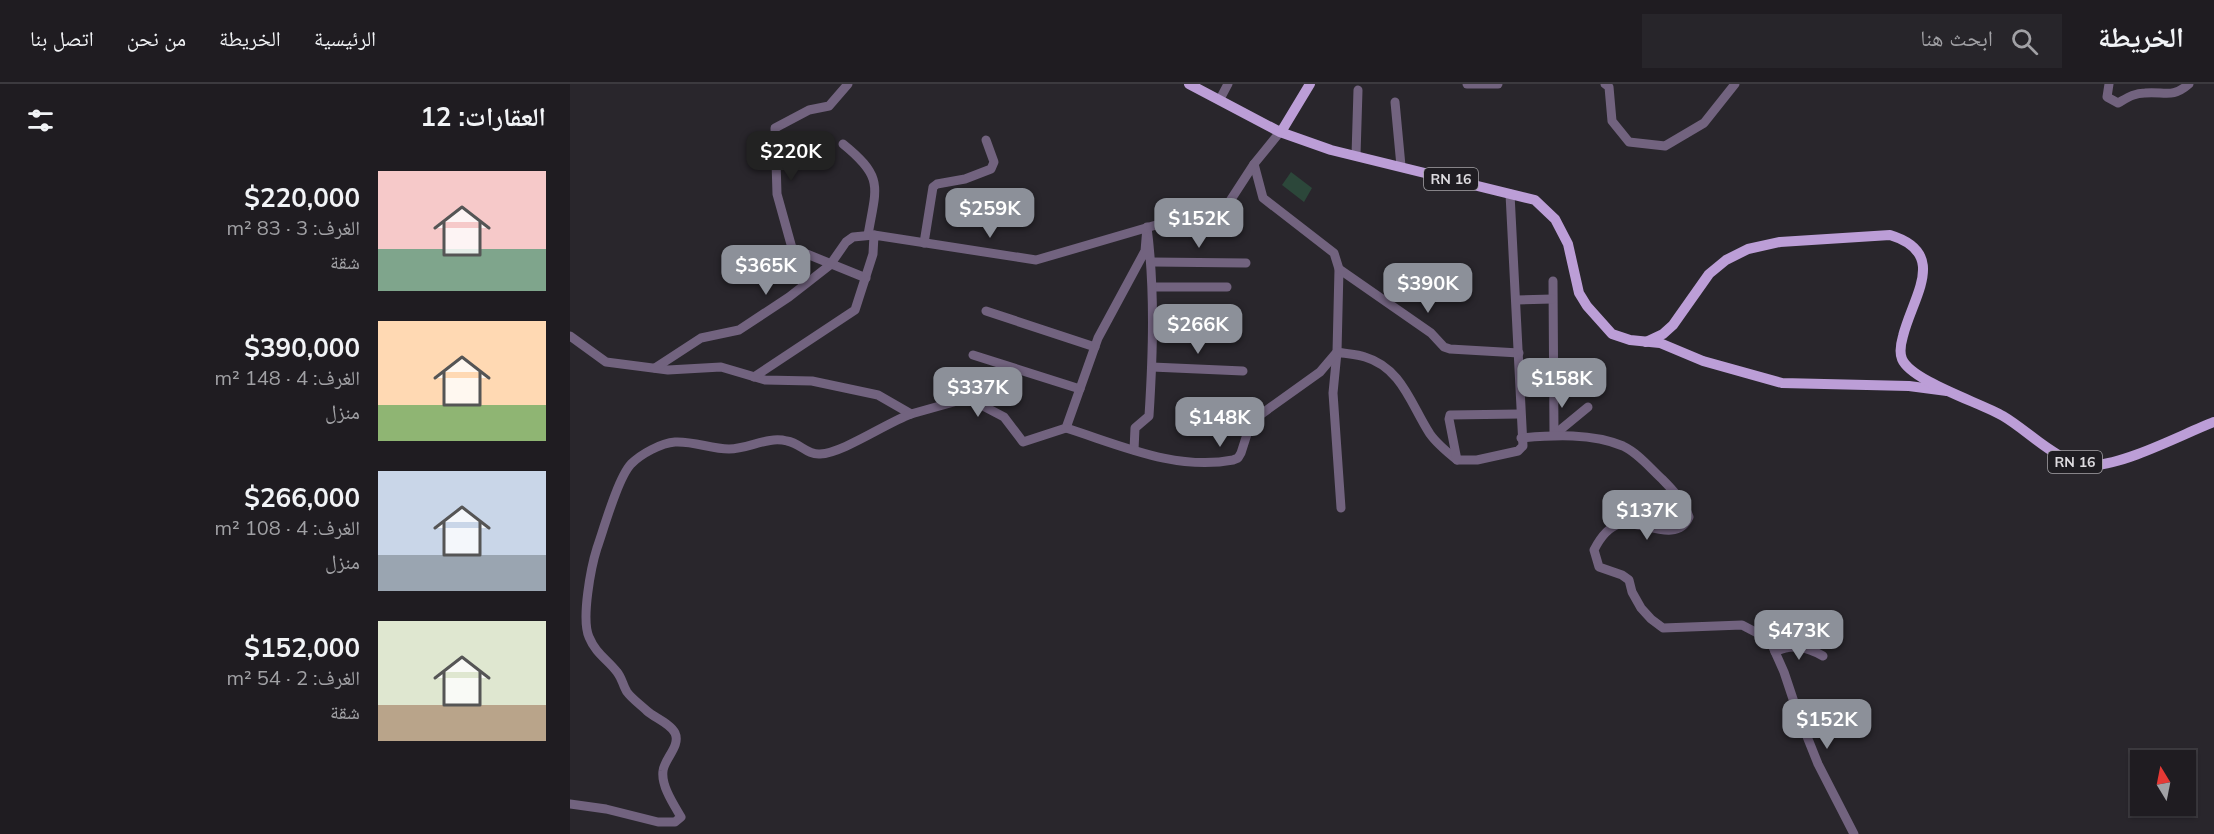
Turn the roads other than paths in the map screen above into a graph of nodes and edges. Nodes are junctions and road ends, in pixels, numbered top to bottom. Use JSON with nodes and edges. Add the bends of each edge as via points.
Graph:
{"nodes":[{"id":1,"x":848,"y":84,"type":"edge"},
{"id":2,"x":1189,"y":84,"type":"edge"},
{"id":3,"x":1228,"y":84,"type":"edge"},
{"id":4,"x":1310,"y":84,"type":"edge"},
{"id":5,"x":1467,"y":84,"type":"edge"},
{"id":6,"x":1498,"y":84,"type":"edge"},
{"id":7,"x":1605,"y":84,"type":"edge"},
{"id":8,"x":1735,"y":84,"type":"edge"},
{"id":9,"x":2109,"y":84,"type":"edge"},
{"id":10,"x":2189,"y":84,"type":"edge"},
{"id":11,"x":1360,"y":86,"type":"edge"},
{"id":12,"x":1220,"y":99,"type":"junction"},
{"id":13,"x":1395,"y":102,"type":"dead end"},
{"id":14,"x":1281,"y":132,"type":"junction"},
{"id":15,"x":986,"y":141,"type":"dead end"},
{"id":16,"x":843,"y":144,"type":"dead end"},
{"id":17,"x":1356,"y":155,"type":"junction"},
{"id":18,"x":1254,"y":164,"type":"junction"},
{"id":19,"x":1401,"y":166,"type":"junction"},
{"id":20,"x":1510,"y":194,"type":"junction"},
{"id":21,"x":1147,"y":227,"type":"junction"},
{"id":22,"x":871,"y":235,"type":"junction"},
{"id":23,"x":924,"y":243,"type":"junction"},
{"id":24,"x":1152,"y":262,"type":"junction"},
{"id":25,"x":1245,"y":263,"type":"dead end"},
{"id":26,"x":830,"y":265,"type":"junction"},
{"id":27,"x":1339,"y":268,"type":"junction"},
{"id":28,"x":866,"y":278,"type":"junction"},
{"id":29,"x":1553,"y":281,"type":"dead end"},
{"id":30,"x":1153,"y":287,"type":"junction"},
{"id":31,"x":1227,"y":287,"type":"dead end"},
{"id":32,"x":1552,"y":299,"type":"junction"},
{"id":33,"x":1516,"y":300,"type":"junction"},
{"id":34,"x":986,"y":311,"type":"dead end"},
{"id":35,"x":570,"y":336,"type":"edge"},
{"id":36,"x":1646,"y":342,"type":"junction"},
{"id":37,"x":1095,"y":347,"type":"junction"},
{"id":38,"x":1337,"y":352,"type":"junction"},
{"id":39,"x":1519,"y":353,"type":"junction"},
{"id":40,"x":973,"y":355,"type":"dead end"},
{"id":41,"x":656,"y":368,"type":"junction"},
{"id":42,"x":1152,"y":368,"type":"junction"},
{"id":43,"x":1243,"y":371,"type":"dead end"},
{"id":44,"x":754,"y":376,"type":"junction"},
{"id":45,"x":1080,"y":389,"type":"junction"},
{"id":46,"x":1947,"y":391,"type":"junction"},
{"id":47,"x":1588,"y":407,"type":"dead end"},
{"id":48,"x":911,"y":414,"type":"junction"},
{"id":49,"x":1520,"y":414,"type":"junction"},
{"id":50,"x":2214,"y":422,"type":"edge"},
{"id":51,"x":1066,"y":428,"type":"junction"},
{"id":52,"x":1554,"y":435,"type":"junction"},
{"id":53,"x":1521,"y":438,"type":"junction"},
{"id":54,"x":1134,"y":450,"type":"junction"},
{"id":55,"x":1456,"y":460,"type":"junction"},
{"id":56,"x":1341,"y":508,"type":"dead end"},
{"id":57,"x":1775,"y":652,"type":"junction"},
{"id":58,"x":1823,"y":656,"type":"dead end"},
{"id":59,"x":570,"y":804,"type":"edge"},
{"id":60,"x":1854,"y":834,"type":"edge"}],
"edges":[{"from":1,"to":26,"type":"street","via":[[828,106],[809,110],[775,128],[777,194],[792,248]]},
{"from":2,"to":12,"type":"main road","number":"RN 16"},
{"from":3,"to":12,"type":"street"},
{"from":4,"to":14,"type":"main road"},
{"from":5,"to":6,"type":"street"},
{"from":7,"to":8,"type":"street","via":[[1609,87],[1612,121],[1629,142],[1665,146],[1704,123]]},
{"from":9,"to":10,"type":"street","via":[[2107,98],[2118,103],[2144,93],[2173,94]]},
{"from":11,"to":17,"type":"street"},
{"from":12,"to":14,"type":"main road","number":"RN 16"},
{"from":13,"to":19,"type":"street"},
{"from":14,"to":17,"type":"main road","number":"RN 16"},
{"from":14,"to":18,"type":"street"},
{"from":15,"to":23,"type":"street","via":[[994,162],[991,169],[933,187]]},
{"from":16,"to":22,"type":"street","via":[[861,158],[874,177]]},
{"from":17,"to":19,"type":"main road","number":"RN 16"},
{"from":18,"to":21,"type":"street","via":[[1228,204]]},
{"from":18,"to":27,"type":"street","via":[[1263,198],[1334,253]]},
{"from":19,"to":20,"type":"main road","number":"RN 16"},
{"from":20,"to":33,"type":"street"},
{"from":20,"to":36,"type":"main road","number":"RN 16","via":[[1535,200],[1556,219],[1568,244],[1579,293],[1612,334]]},
{"from":21,"to":23,"type":"street","via":[[1036,260]]},
{"from":21,"to":24,"type":"street"},
{"from":21,"to":37,"type":"street","via":[[1145,251]]},
{"from":22,"to":23,"type":"street"},
{"from":22,"to":26,"type":"street","via":[[846,242]]},
{"from":22,"to":28,"type":"street","via":[[873,254]]},
{"from":24,"to":25,"type":"street"},
{"from":24,"to":30,"type":"street"},
{"from":26,"to":28,"type":"street"},
{"from":26,"to":41,"type":"street","via":[[739,330],[700,338]]},
{"from":27,"to":38,"type":"street"},
{"from":27,"to":39,"type":"street","via":[[1450,349]]},
{"from":28,"to":44,"type":"street","via":[[855,310]]},
{"from":29,"to":32,"type":"street"},
{"from":30,"to":31,"type":"street"},
{"from":30,"to":42,"type":"street"},
{"from":32,"to":33,"type":"street"},
{"from":32,"to":52,"type":"street"},
{"from":33,"to":39,"type":"street"},
{"from":34,"to":37,"type":"street"},
{"from":35,"to":41,"type":"street","via":[[606,362]]},
{"from":36,"to":46,"type":"main road","number":"RN 16","via":[[1660,343],[1703,361],[1782,383],[1909,386]]},
{"from":36,"to":46,"type":"main road","number":"RN 16","via":[[1673,325],[1709,274],[1748,249],[1780,242],[1890,235],[1914,246],[1924,267],[1901,344],[1901,358],[1913,371]]},
{"from":37,"to":45,"type":"street"},
{"from":38,"to":54,"type":"street","via":[[1320,372],[1260,415],[1249,428],[1238,458],[1180,462]]},
{"from":38,"to":55,"type":"street","via":[[1366,357],[1386,368],[1401,382],[1437,443]]},
{"from":38,"to":56,"type":"street","via":[[1333,403]]},
{"from":39,"to":49,"type":"street"},
{"from":40,"to":45,"type":"street"},
{"from":41,"to":44,"type":"street","via":[[721,367]]},
{"from":42,"to":43,"type":"street"},
{"from":42,"to":54,"type":"street","via":[[1149,416],[1135,428]]},
{"from":44,"to":48,"type":"street","via":[[765,380],[812,381],[878,395]]},
{"from":45,"to":51,"type":"street"},
{"from":46,"to":50,"type":"main road","number":"RN 16","via":[[2005,417],[2076,463],[2095,465],[2119,460]]},
{"from":47,"to":52,"type":"street"},
{"from":48,"to":51,"type":"street","via":[[968,398],[1004,417],[1023,442]]},
{"from":48,"to":59,"type":"street","via":[[835,451],[819,454],[787,441],[733,449],[675,442],[660,446],[630,465],[612,503],[596,553],[586,596],[588,635],[600,656],[618,672],[627,692],[674,730],[675,746],[663,770],[666,788],[681,817],[675,822],[658,822]]},
{"from":49,"to":53,"type":"street"},
{"from":49,"to":55,"type":"street","via":[[1450,415]]},
{"from":51,"to":54,"type":"street"},
{"from":52,"to":53,"type":"street"},
{"from":52,"to":57,"type":"street","via":[[1593,438],[1623,446],[1668,485],[1686,507],[1689,517],[1681,526],[1661,531],[1617,525],[1594,550],[1599,567],[1629,580],[1641,608],[1651,619],[1663,628],[1742,626],[1763,636]]},
{"from":53,"to":55,"type":"street","via":[[1523,446],[1518,451],[1477,460]]},
{"from":57,"to":58,"type":"street","via":[[1792,646]]},
{"from":57,"to":60,"type":"street","via":[[1818,764]]}]}
